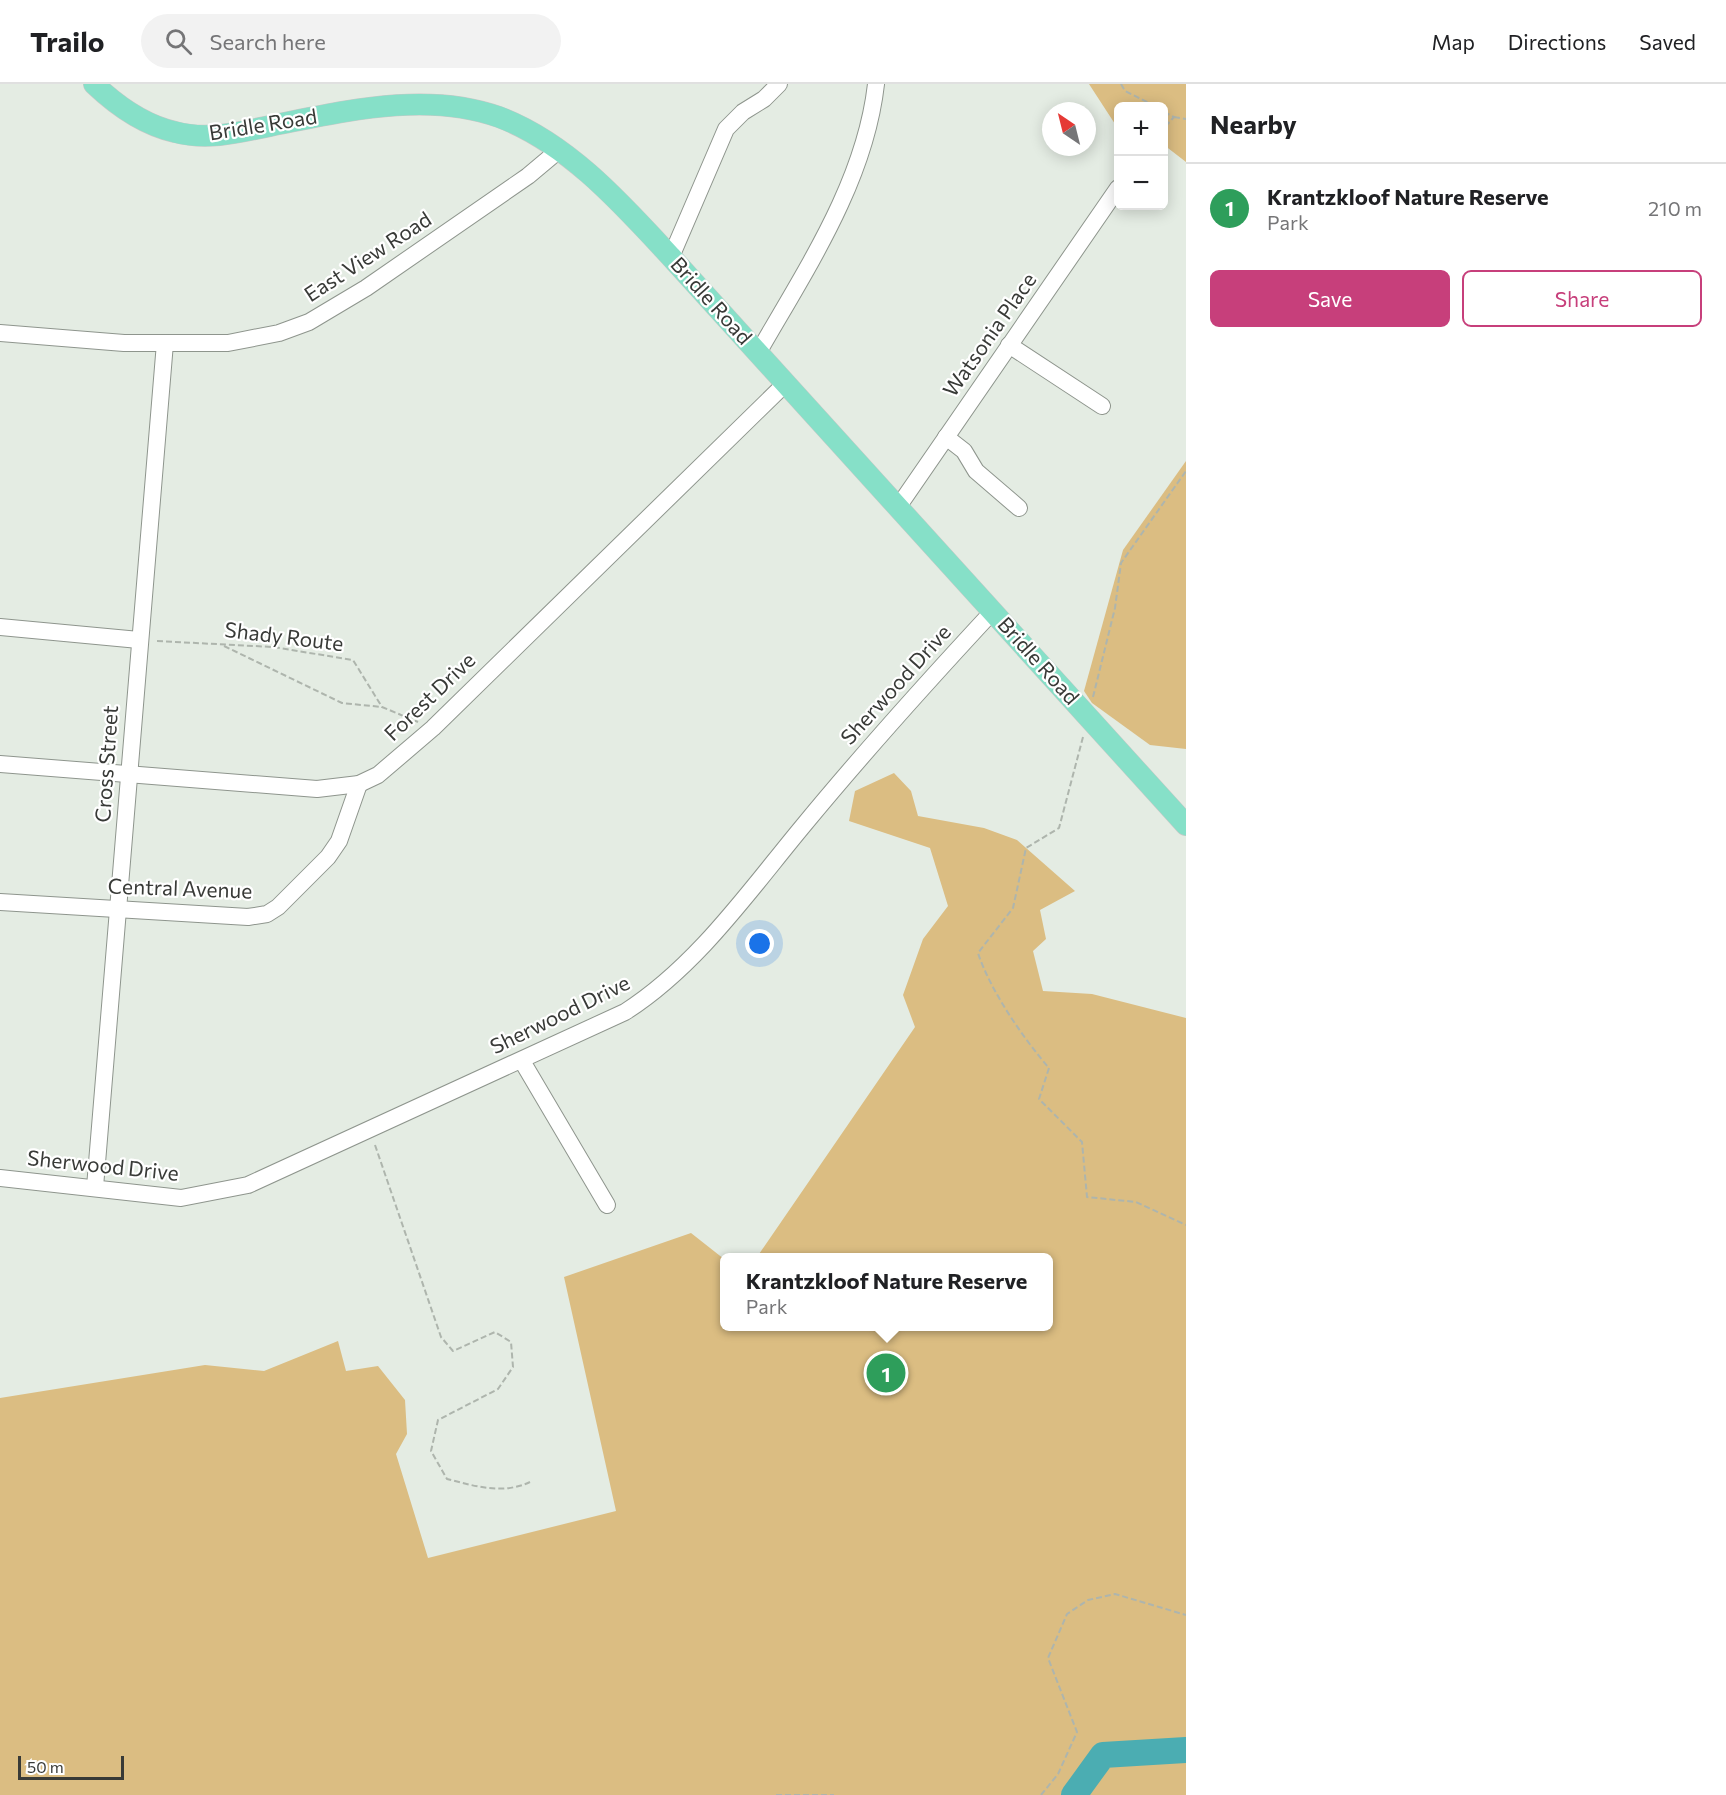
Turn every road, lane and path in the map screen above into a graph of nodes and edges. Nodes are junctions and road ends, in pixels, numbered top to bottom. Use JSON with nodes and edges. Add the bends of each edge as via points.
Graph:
{"nodes":[{"id":1,"x":94,"y":84,"type":"edge"},
{"id":2,"x":779,"y":84,"type":"edge"},
{"id":3,"x":876,"y":84,"type":"edge"},
{"id":4,"x":1121,"y":84,"type":"edge"},
{"id":5,"x":1147,"y":102,"type":"edge"},
{"id":6,"x":1168,"y":114,"type":"edge"},
{"id":7,"x":1174,"y":117,"type":"junction"},
{"id":8,"x":1186,"y":118,"type":"edge"},
{"id":9,"x":1168,"y":124,"type":"edge"},
{"id":10,"x":559,"y":150,"type":"junction"},
{"id":11,"x":1114,"y":195,"type":"edge"},
{"id":12,"x":670,"y":257,"type":"junction"},
{"id":13,"x":0,"y":333,"type":"edge"},
{"id":14,"x":165,"y":343,"type":"junction"},
{"id":15,"x":1009,"y":345,"type":"junction"},
{"id":16,"x":758,"y":353,"type":"junction"},
{"id":17,"x":786,"y":383,"type":"junction"},
{"id":18,"x":1102,"y":406,"type":"dead end"},
{"id":19,"x":946,"y":437,"type":"junction"},
{"id":20,"x":1186,"y":471,"type":"edge"},
{"id":21,"x":898,"y":507,"type":"junction"},
{"id":22,"x":1020,"y":508,"type":"dead end"},
{"id":23,"x":993,"y":611,"type":"junction"},
{"id":24,"x":0,"y":627,"type":"edge"},
{"id":25,"x":139,"y":639,"type":"junction"},
{"id":26,"x":222,"y":644,"type":"junction"},
{"id":27,"x":382,"y":707,"type":"junction"},
{"id":28,"x":1088,"y":717,"type":"junction"},
{"id":29,"x":433,"y":728,"type":"junction"},
{"id":30,"x":0,"y":764,"type":"edge"},
{"id":31,"x":129,"y":776,"type":"junction"},
{"id":32,"x":359,"y":784,"type":"junction"},
{"id":33,"x":1186,"y":825,"type":"edge"},
{"id":34,"x":0,"y":902,"type":"edge"},
{"id":35,"x":119,"y":910,"type":"junction"},
{"id":36,"x":522,"y":1060,"type":"junction"},
{"id":37,"x":370,"y":1131,"type":"junction"},
{"id":38,"x":0,"y":1178,"type":"edge"},
{"id":39,"x":95,"y":1187,"type":"junction"},
{"id":40,"x":607,"y":1205,"type":"dead end"},
{"id":41,"x":1186,"y":1225,"type":"edge"},
{"id":42,"x":530,"y":1482,"type":"dead end"},
{"id":43,"x":1186,"y":1615,"type":"edge"},
{"id":44,"x":776,"y":1795,"type":"edge"},
{"id":45,"x":834,"y":1795,"type":"edge"},
{"id":46,"x":1041,"y":1795,"type":"edge"}],
"edges":[{"from":1,"to":10,"type":"main road","name":"Bridle Road","via":[[129,112],[177,133],[223,135],[358,110],[437,105],[500,117]]},
{"from":2,"to":12,"type":"street","via":[[726,129]]},
{"from":3,"to":16,"type":"street","via":[[873,113],[853,176]]},
{"from":4,"to":5,"type":"path","via":[[1125,91]]},
{"from":6,"to":7,"type":"path"},
{"from":7,"to":8,"type":"path"},
{"from":7,"to":9,"type":"path"},
{"from":10,"to":12,"type":"main road","name":"Bridle Road","via":[[598,183]]},
{"from":10,"to":14,"type":"street","name":"East View Road","via":[[366,288],[309,322],[279,333],[228,343]]},
{"from":11,"to":15,"type":"street","name":"Watsonia Place"},
{"from":12,"to":16,"type":"main road","name":"Bridle Road"},
{"from":13,"to":14,"type":"street","name":"East View Road"},
{"from":14,"to":25,"type":"street","name":"Cross Street"},
{"from":15,"to":18,"type":"street"},
{"from":15,"to":19,"type":"street","name":"Watsonia Place"},
{"from":16,"to":17,"type":"main road","name":"Bridle Road"},
{"from":17,"to":21,"type":"main road","name":"Bridle Road"},
{"from":17,"to":29,"type":"street","name":"Forest Drive"},
{"from":19,"to":21,"type":"street","name":"Watsonia Place"},
{"from":19,"to":22,"type":"street","via":[[964,451],[975,471]]},
{"from":20,"to":28,"type":"path","via":[[1121,563],[1115,608]]},
{"from":21,"to":23,"type":"main road","name":"Bridle Road"},
{"from":23,"to":28,"type":"main road","name":"Bridle Road"},
{"from":23,"to":36,"type":"street","name":"Sherwood Drive","via":[[916,694],[672,977],[625,1012]]},
{"from":24,"to":25,"type":"street"},
{"from":25,"to":26,"type":"path","name":"Shady Route"},
{"from":25,"to":31,"type":"street","name":"Cross Street"},
{"from":26,"to":27,"type":"path","via":[[342,703]]},
{"from":26,"to":27,"type":"path","name":"Shady Route","via":[[273,647],[352,660]]},
{"from":27,"to":29,"type":"path"},
{"from":28,"to":33,"type":"main road","name":"Bridle Road"},
{"from":28,"to":41,"type":"path","via":[[1059,828],[1026,848],[1013,908],[978,953],[986,979],[1049,1068],[1039,1100],[1082,1142],[1087,1197],[1136,1202]]},
{"from":29,"to":32,"type":"street","name":"Forest Drive","via":[[378,776]]},
{"from":30,"to":31,"type":"street","name":"Forest Drive"},
{"from":31,"to":32,"type":"street","name":"Forest Drive","via":[[317,789]]},
{"from":31,"to":35,"type":"street","name":"Cross Street"},
{"from":32,"to":35,"type":"street","name":"Central Avenue","via":[[339,841],[328,857],[267,914],[248,917]]},
{"from":34,"to":35,"type":"street","name":"Central Avenue"},
{"from":35,"to":39,"type":"street","name":"Cross Street"},
{"from":36,"to":37,"type":"street","name":"Sherwood Drive"},
{"from":36,"to":40,"type":"street"},
{"from":37,"to":39,"type":"street","name":"Sherwood Drive","via":[[248,1185],[210,1194],[181,1198]]},
{"from":37,"to":42,"type":"path","via":[[441,1337],[453,1351],[495,1332],[511,1342],[513,1367],[498,1389],[438,1420],[431,1450],[447,1479],[489,1490]]},
{"from":38,"to":39,"type":"street","name":"Sherwood Drive"},
{"from":43,"to":46,"type":"path","via":[[1115,1594],[1088,1600],[1067,1614],[1048,1658],[1077,1732],[1058,1774]]},
{"from":44,"to":45,"type":"path"}]}
